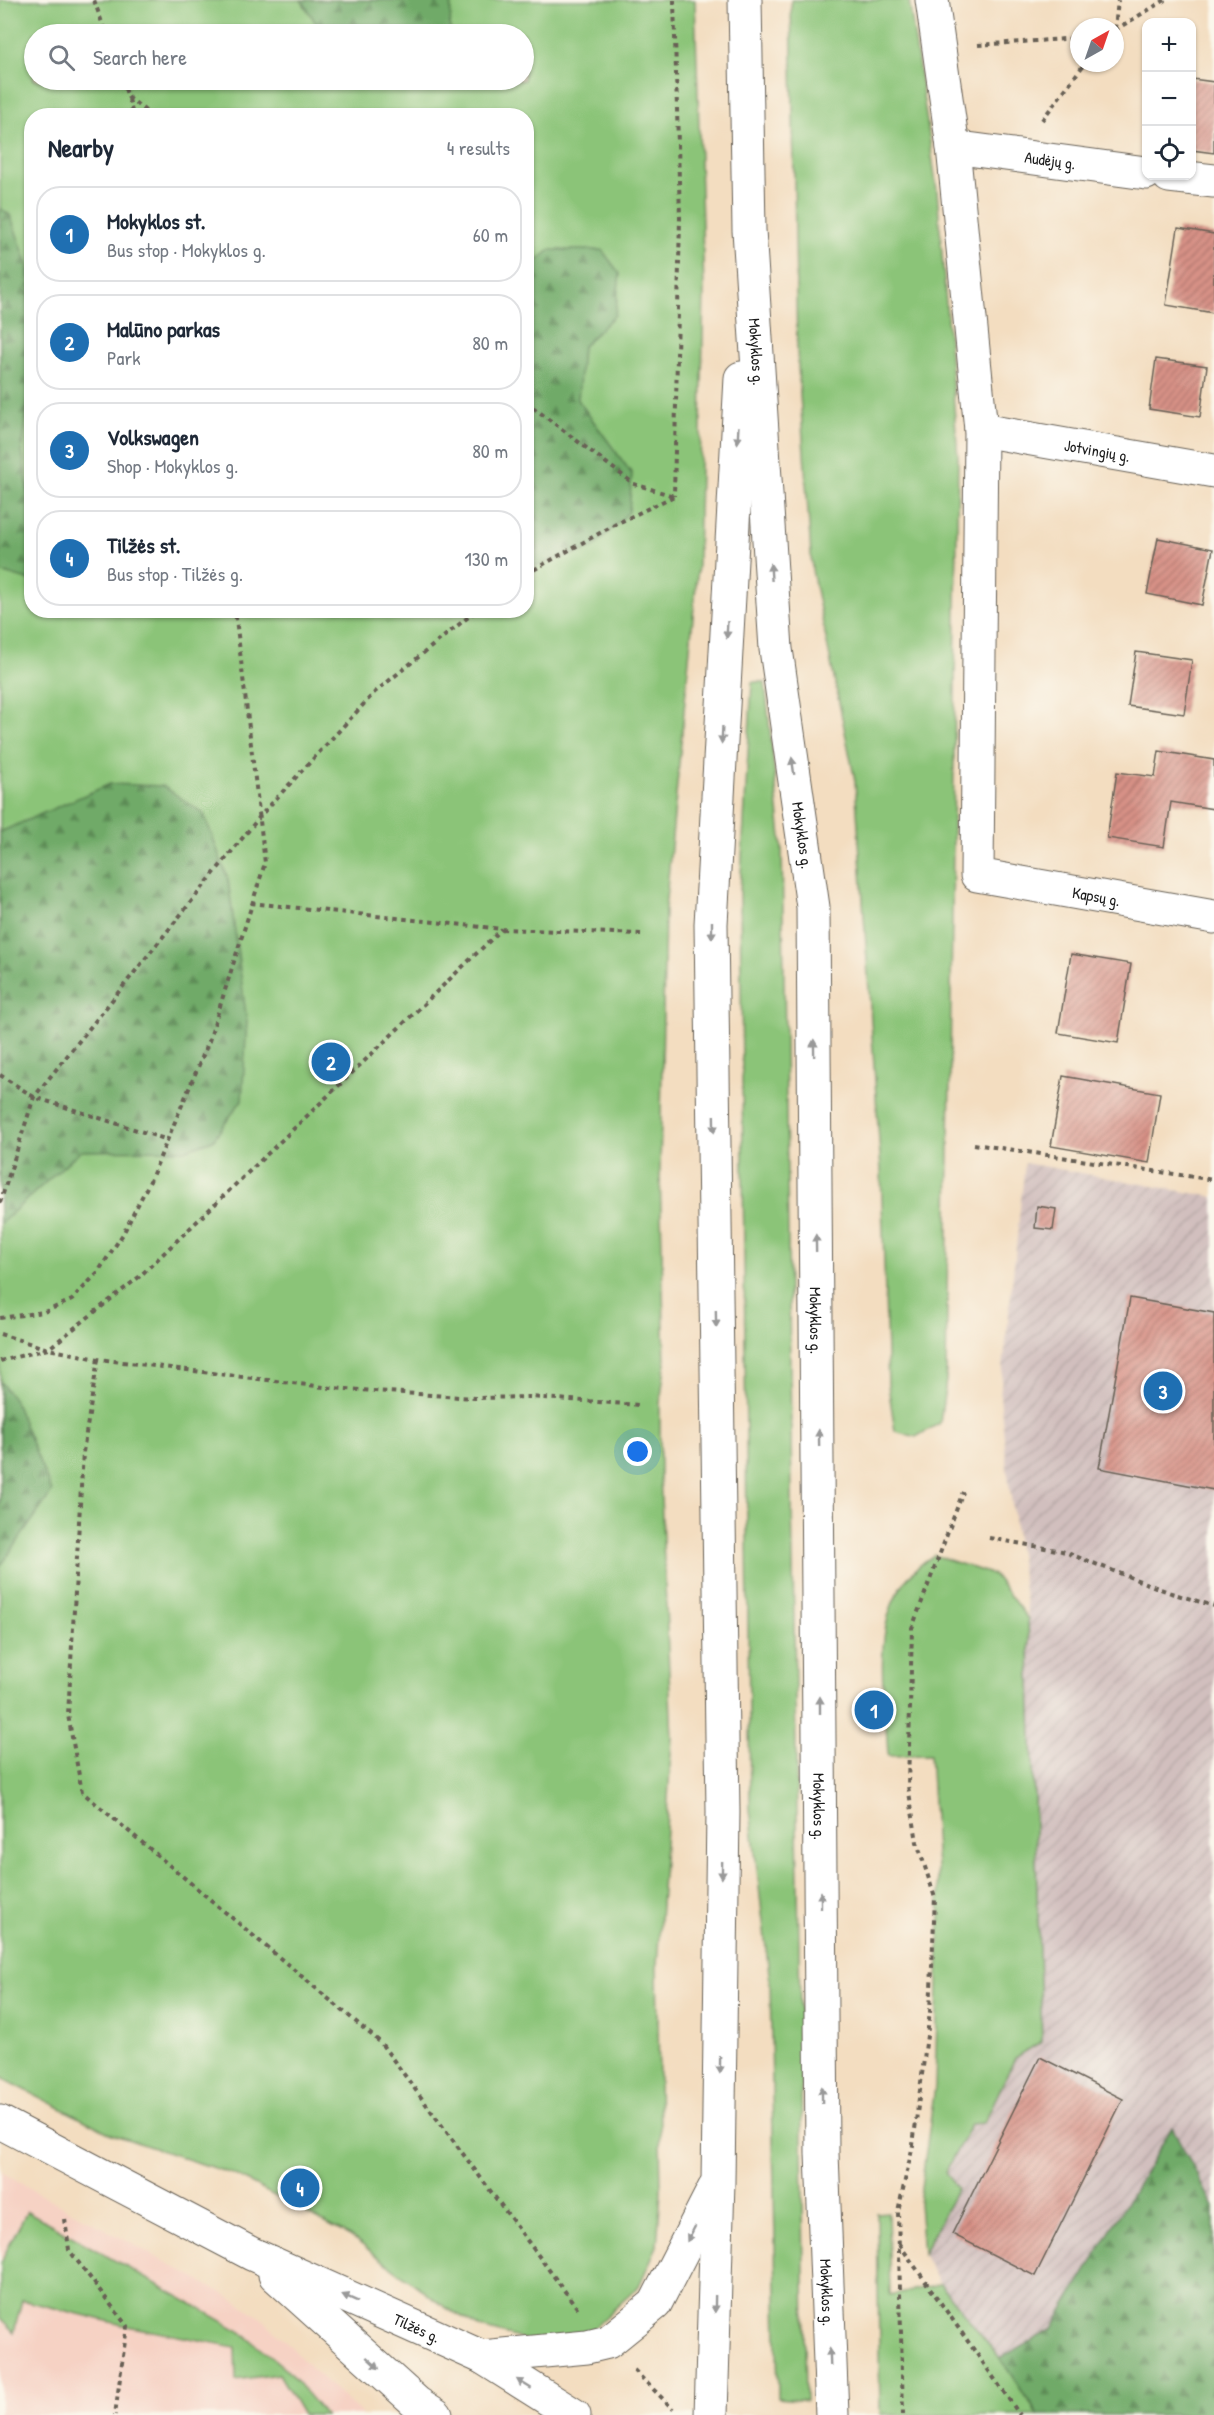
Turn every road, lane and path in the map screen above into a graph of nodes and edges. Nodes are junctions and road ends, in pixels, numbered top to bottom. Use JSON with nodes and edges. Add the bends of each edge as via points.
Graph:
{"nodes":[{"id":1,"x":94,"y":0,"type":"edge"},
{"id":2,"x":674,"y":0,"type":"edge"},
{"id":3,"x":745,"y":0,"type":"edge"},
{"id":4,"x":932,"y":0,"type":"edge"},
{"id":5,"x":1118,"y":0,"type":"edge"},
{"id":6,"x":1166,"y":0,"type":"edge"},
{"id":7,"x":1116,"y":18,"type":"edge"},
{"id":8,"x":102,"y":24,"type":"edge"},
{"id":9,"x":1124,"y":25,"type":"edge"},
{"id":10,"x":1070,"y":39,"type":"edge"},
{"id":11,"x":939,"y":48,"type":"junction"},
{"id":12,"x":1078,"y":72,"type":"edge"},
{"id":13,"x":126,"y":90,"type":"edge"},
{"id":14,"x":128,"y":97,"type":"junction"},
{"id":15,"x":131,"y":108,"type":"edge"},
{"id":16,"x":142,"y":108,"type":"edge"},
{"id":17,"x":953,"y":147,"type":"junction"},
{"id":18,"x":1015,"y":155,"type":"junction"},
{"id":19,"x":1142,"y":171,"type":"edge"},
{"id":20,"x":1196,"y":179,"type":"edge"},
{"id":21,"x":1214,"y":181,"type":"edge"},
{"id":22,"x":749,"y":230,"type":"junction"},
{"id":23,"x":534,"y":408,"type":"edge"},
{"id":24,"x":981,"y":430,"type":"junction"},
{"id":25,"x":1214,"y":471,"type":"edge"},
{"id":26,"x":674,"y":496,"type":"junction"},
{"id":27,"x":534,"y":570,"type":"edge"},
{"id":28,"x":236,"y":618,"type":"edge"},
{"id":29,"x":467,"y":618,"type":"edge"},
{"id":30,"x":261,"y":815,"type":"junction"},
{"id":31,"x":251,"y":903,"type":"junction"},
{"id":32,"x":1214,"y":916,"type":"edge"},
{"id":33,"x":502,"y":929,"type":"junction"},
{"id":34,"x":641,"y":934,"type":"dead end"},
{"id":35,"x":0,"y":1075,"type":"edge"},
{"id":36,"x":34,"y":1097,"type":"junction"},
{"id":37,"x":168,"y":1140,"type":"junction"},
{"id":38,"x":974,"y":1144,"type":"dead end"},
{"id":39,"x":1214,"y":1180,"type":"edge"},
{"id":40,"x":0,"y":1203,"type":"edge"},
{"id":41,"x":0,"y":1318,"type":"edge"},
{"id":42,"x":0,"y":1334,"type":"edge"},
{"id":43,"x":48,"y":1349,"type":"junction"},
{"id":44,"x":98,"y":1359,"type":"junction"},
{"id":45,"x":0,"y":1361,"type":"edge"},
{"id":46,"x":639,"y":1405,"type":"dead end"},
{"id":47,"x":963,"y":1492,"type":"dead end"},
{"id":48,"x":989,"y":1538,"type":"dead end"},
{"id":49,"x":1214,"y":1606,"type":"edge"},
{"id":50,"x":0,"y":2122,"type":"edge"},
{"id":51,"x":718,"y":2182,"type":"junction"},
{"id":52,"x":66,"y":2219,"type":"dead end"},
{"id":53,"x":899,"y":2244,"type":"junction"},
{"id":54,"x":252,"y":2254,"type":"junction"},
{"id":55,"x":579,"y":2309,"type":"dead end"},
{"id":56,"x":482,"y":2357,"type":"junction"},
{"id":57,"x":115,"y":2415,"type":"edge"},
{"id":58,"x":436,"y":2415,"type":"edge"},
{"id":59,"x":574,"y":2415,"type":"edge"},
{"id":60,"x":711,"y":2415,"type":"edge"},
{"id":61,"x":832,"y":2415,"type":"edge"},
{"id":62,"x":903,"y":2415,"type":"edge"},
{"id":63,"x":1020,"y":2415,"type":"edge"}],
"edges":[{"from":1,"to":8,"type":"path"},
{"from":2,"to":26,"type":"path","via":[[680,218]]},
{"from":3,"to":22,"type":"main road","name":"Mokyklos g."},
{"from":4,"to":11,"type":"main road"},
{"from":5,"to":7,"type":"path"},
{"from":6,"to":9,"type":"path"},
{"from":10,"to":11,"type":"path"},
{"from":11,"to":17,"type":"main road"},
{"from":12,"to":18,"type":"path"},
{"from":13,"to":14,"type":"path"},
{"from":14,"to":15,"type":"path"},
{"from":14,"to":16,"type":"path"},
{"from":17,"to":18,"type":"main road","name":"Audėjų g."},
{"from":17,"to":24,"type":"main road"},
{"from":18,"to":19,"type":"main road","name":"Audėjų g."},
{"from":20,"to":21,"type":"main road"},
{"from":22,"to":51,"type":"main road","name":"Mokyklos g.","one_way":true,"via":[[711,924],[723,1812]]},
{"from":61,"to":22,"type":"main road","name":"Mokyklos g.","one_way":true,"via":[[822,2142],[813,907],[776,649]]},
{"from":23,"to":26,"type":"path","via":[[634,484]]},
{"from":24,"to":25,"type":"main road","name":"Jotvingių g."},
{"from":24,"to":32,"type":"main road","name":"Kapsų g.","via":[[977,875]]},
{"from":26,"to":27,"type":"path"},
{"from":28,"to":30,"type":"path"},
{"from":29,"to":30,"type":"path","via":[[375,692]]},
{"from":30,"to":31,"type":"path","via":[[265,863]]},
{"from":30,"to":36,"type":"path"},
{"from":31,"to":33,"type":"path"},
{"from":31,"to":37,"type":"path","via":[[209,1041]]},
{"from":33,"to":34,"type":"path"},
{"from":33,"to":43,"type":"path","via":[[139,1276]]},
{"from":35,"to":36,"type":"path"},
{"from":36,"to":37,"type":"path"},
{"from":36,"to":40,"type":"path"},
{"from":37,"to":41,"type":"path","via":[[123,1234],[79,1293],[44,1312]]},
{"from":38,"to":39,"type":"path"},
{"from":42,"to":43,"type":"path"},
{"from":43,"to":44,"type":"path"},
{"from":43,"to":45,"type":"path"},
{"from":44,"to":46,"type":"path","via":[[332,1388]]},
{"from":44,"to":55,"type":"path","via":[[84,1452],[68,1715],[82,1791],[380,2042]]},
{"from":47,"to":53,"type":"path","via":[[912,1628],[908,1786],[917,1842],[935,1898],[930,2012],[913,2145],[898,2211]]},
{"from":48,"to":49,"type":"path","via":[[1062,1551]]},
{"from":50,"to":54,"type":"main road","name":"Tilžės g."},
{"from":51,"to":56,"type":"main road","one_way":true,"via":[[654,2304],[608,2342]]},
{"from":51,"to":60,"type":"main road","name":"Mokyklos g.","one_way":true},
{"from":52,"to":57,"type":"path","via":[[69,2250],[127,2326]]},
{"from":53,"to":62,"type":"path"},
{"from":53,"to":63,"type":"path"},
{"from":56,"to":54,"type":"main road","name":"Tilžės g.","one_way":true},
{"from":54,"to":58,"type":"main road","name":"Tilžės g.","one_way":true,"via":[[417,2403]]},
{"from":59,"to":56,"type":"main road","name":"Tilžės g.","one_way":true}]}
